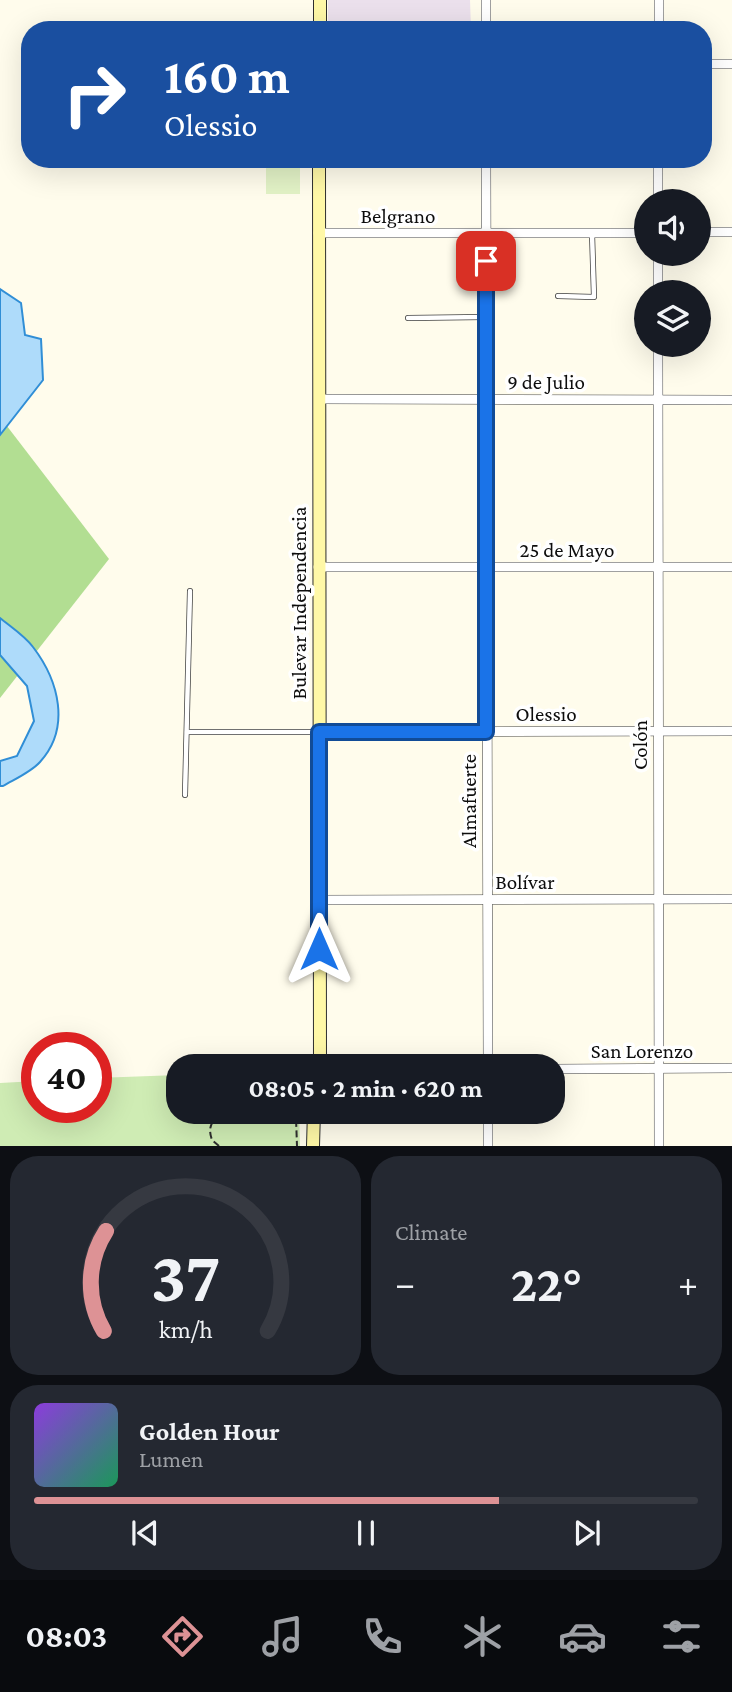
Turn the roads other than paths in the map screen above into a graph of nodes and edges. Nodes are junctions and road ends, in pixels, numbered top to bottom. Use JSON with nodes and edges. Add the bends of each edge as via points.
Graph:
{"nodes":[{"id":1,"x":320,"y":0,"type":"edge"},
{"id":2,"x":486,"y":0,"type":"edge"},
{"id":3,"x":659,"y":0,"type":"edge"},
{"id":4,"x":320,"y":21,"type":"edge"},
{"id":5,"x":486,"y":21,"type":"edge"},
{"id":6,"x":659,"y":21,"type":"edge"},
{"id":7,"x":712,"y":64,"type":"edge"},
{"id":8,"x":732,"y":64,"type":"edge"},
{"id":9,"x":319,"y":168,"type":"edge"},
{"id":10,"x":486,"y":168,"type":"edge"},
{"id":11,"x":658,"y":168,"type":"edge"},
{"id":12,"x":658,"y":189,"type":"edge"},
{"id":13,"x":711,"y":232,"type":"edge"},
{"id":14,"x":732,"y":232,"type":"edge"},
{"id":15,"x":318,"y":233,"type":"junction"},
{"id":16,"x":486,"y":233,"type":"junction"},
{"id":17,"x":592,"y":233,"type":"junction"},
{"id":18,"x":634,"y":233,"type":"edge"},
{"id":19,"x":558,"y":296,"type":"dead end"},
{"id":20,"x":486,"y":317,"type":"junction"},
{"id":21,"x":408,"y":318,"type":"dead end"},
{"id":22,"x":658,"y":357,"type":"edge"},
{"id":23,"x":318,"y":399,"type":"junction"},
{"id":24,"x":486,"y":400,"type":"junction"},
{"id":25,"x":658,"y":400,"type":"junction"},
{"id":26,"x":732,"y":400,"type":"edge"},
{"id":27,"x":486,"y":567,"type":"junction"},
{"id":28,"x":657,"y":567,"type":"junction"},
{"id":29,"x":732,"y":567,"type":"edge"},
{"id":30,"x":318,"y":568,"type":"junction"},
{"id":31,"x":190,"y":591,"type":"dead end"},
{"id":32,"x":732,"y":731,"type":"edge"},
{"id":33,"x":187,"y":732,"type":"junction"},
{"id":34,"x":319,"y":732,"type":"junction"},
{"id":35,"x":486,"y":732,"type":"junction"},
{"id":36,"x":658,"y":732,"type":"junction"},
{"id":37,"x":185,"y":794,"type":"dead end"},
{"id":38,"x":658,"y":899,"type":"junction"},
{"id":39,"x":732,"y":899,"type":"edge"},
{"id":40,"x":319,"y":900,"type":"junction"},
{"id":41,"x":486,"y":900,"type":"junction"},
{"id":42,"x":319,"y":1054,"type":"edge"},
{"id":43,"x":488,"y":1054,"type":"edge"},
{"id":44,"x":659,"y":1068,"type":"junction"},
{"id":45,"x":732,"y":1068,"type":"edge"},
{"id":46,"x":565,"y":1069,"type":"edge"},
{"id":47,"x":314,"y":1124,"type":"edge"},
{"id":48,"x":320,"y":1124,"type":"edge"},
{"id":49,"x":488,"y":1124,"type":"edge"},
{"id":50,"x":313,"y":1146,"type":"edge"},
{"id":51,"x":320,"y":1146,"type":"edge"},
{"id":52,"x":488,"y":1146,"type":"edge"},
{"id":53,"x":659,"y":1146,"type":"edge"}],
"edges":[{"from":1,"to":4,"type":"street"},
{"from":2,"to":5,"type":"street"},
{"from":3,"to":6,"type":"street"},
{"from":7,"to":8,"type":"street"},
{"from":9,"to":15,"type":"street","name":"Bulevar Independencia"},
{"from":10,"to":16,"type":"street","name":"Almafuerte"},
{"from":11,"to":12,"type":"street"},
{"from":13,"to":14,"type":"street"},
{"from":15,"to":16,"type":"street","name":"Belgrano"},
{"from":15,"to":23,"type":"street","name":"Bulevar Independencia"},
{"from":16,"to":17,"type":"street","name":"Belgrano"},
{"from":16,"to":20,"type":"street","name":"Almafuerte"},
{"from":17,"to":18,"type":"street","name":"Belgrano"},
{"from":17,"to":19,"type":"lane","via":[[594,297]]},
{"from":20,"to":21,"type":"lane"},
{"from":20,"to":24,"type":"street","name":"Almafuerte"},
{"from":22,"to":25,"type":"street","name":"Colón"},
{"from":23,"to":24,"type":"street","name":"9 de Julio"},
{"from":23,"to":30,"type":"street","name":"Bulevar Independencia"},
{"from":24,"to":25,"type":"street","name":"9 de Julio"},
{"from":24,"to":27,"type":"street","name":"Almafuerte"},
{"from":25,"to":26,"type":"street","name":"9 de Julio"},
{"from":25,"to":28,"type":"street","name":"Colón"},
{"from":27,"to":28,"type":"street","name":"25 de Mayo"},
{"from":27,"to":30,"type":"street","name":"25 de Mayo"},
{"from":27,"to":35,"type":"street","name":"Almafuerte"},
{"from":28,"to":29,"type":"street","name":"25 de Mayo"},
{"from":28,"to":36,"type":"street","name":"Colón"},
{"from":30,"to":34,"type":"street","name":"Bulevar Independencia"},
{"from":31,"to":33,"type":"lane"},
{"from":32,"to":36,"type":"street","name":"Olessio"},
{"from":33,"to":34,"type":"lane"},
{"from":33,"to":37,"type":"lane"},
{"from":34,"to":35,"type":"street","name":"Olessio"},
{"from":34,"to":40,"type":"street","name":"Bulevar Independencia"},
{"from":35,"to":36,"type":"street","name":"Olessio"},
{"from":35,"to":41,"type":"street","name":"Almafuerte"},
{"from":36,"to":38,"type":"street","name":"Colón"},
{"from":38,"to":39,"type":"street","name":"Bolívar"},
{"from":38,"to":41,"type":"street","name":"Bolívar"},
{"from":38,"to":44,"type":"street","name":"Colón"},
{"from":40,"to":41,"type":"street","name":"Bolívar"},
{"from":40,"to":42,"type":"street","name":"Bulevar Independencia"},
{"from":41,"to":43,"type":"street","name":"Almafuerte"},
{"from":44,"to":45,"type":"street","name":"San Lorenzo"},
{"from":44,"to":46,"type":"street","name":"San Lorenzo"},
{"from":44,"to":53,"type":"street","name":"Colón"},
{"from":47,"to":50,"type":"street"},
{"from":48,"to":51,"type":"street"},
{"from":49,"to":52,"type":"street"}]}
